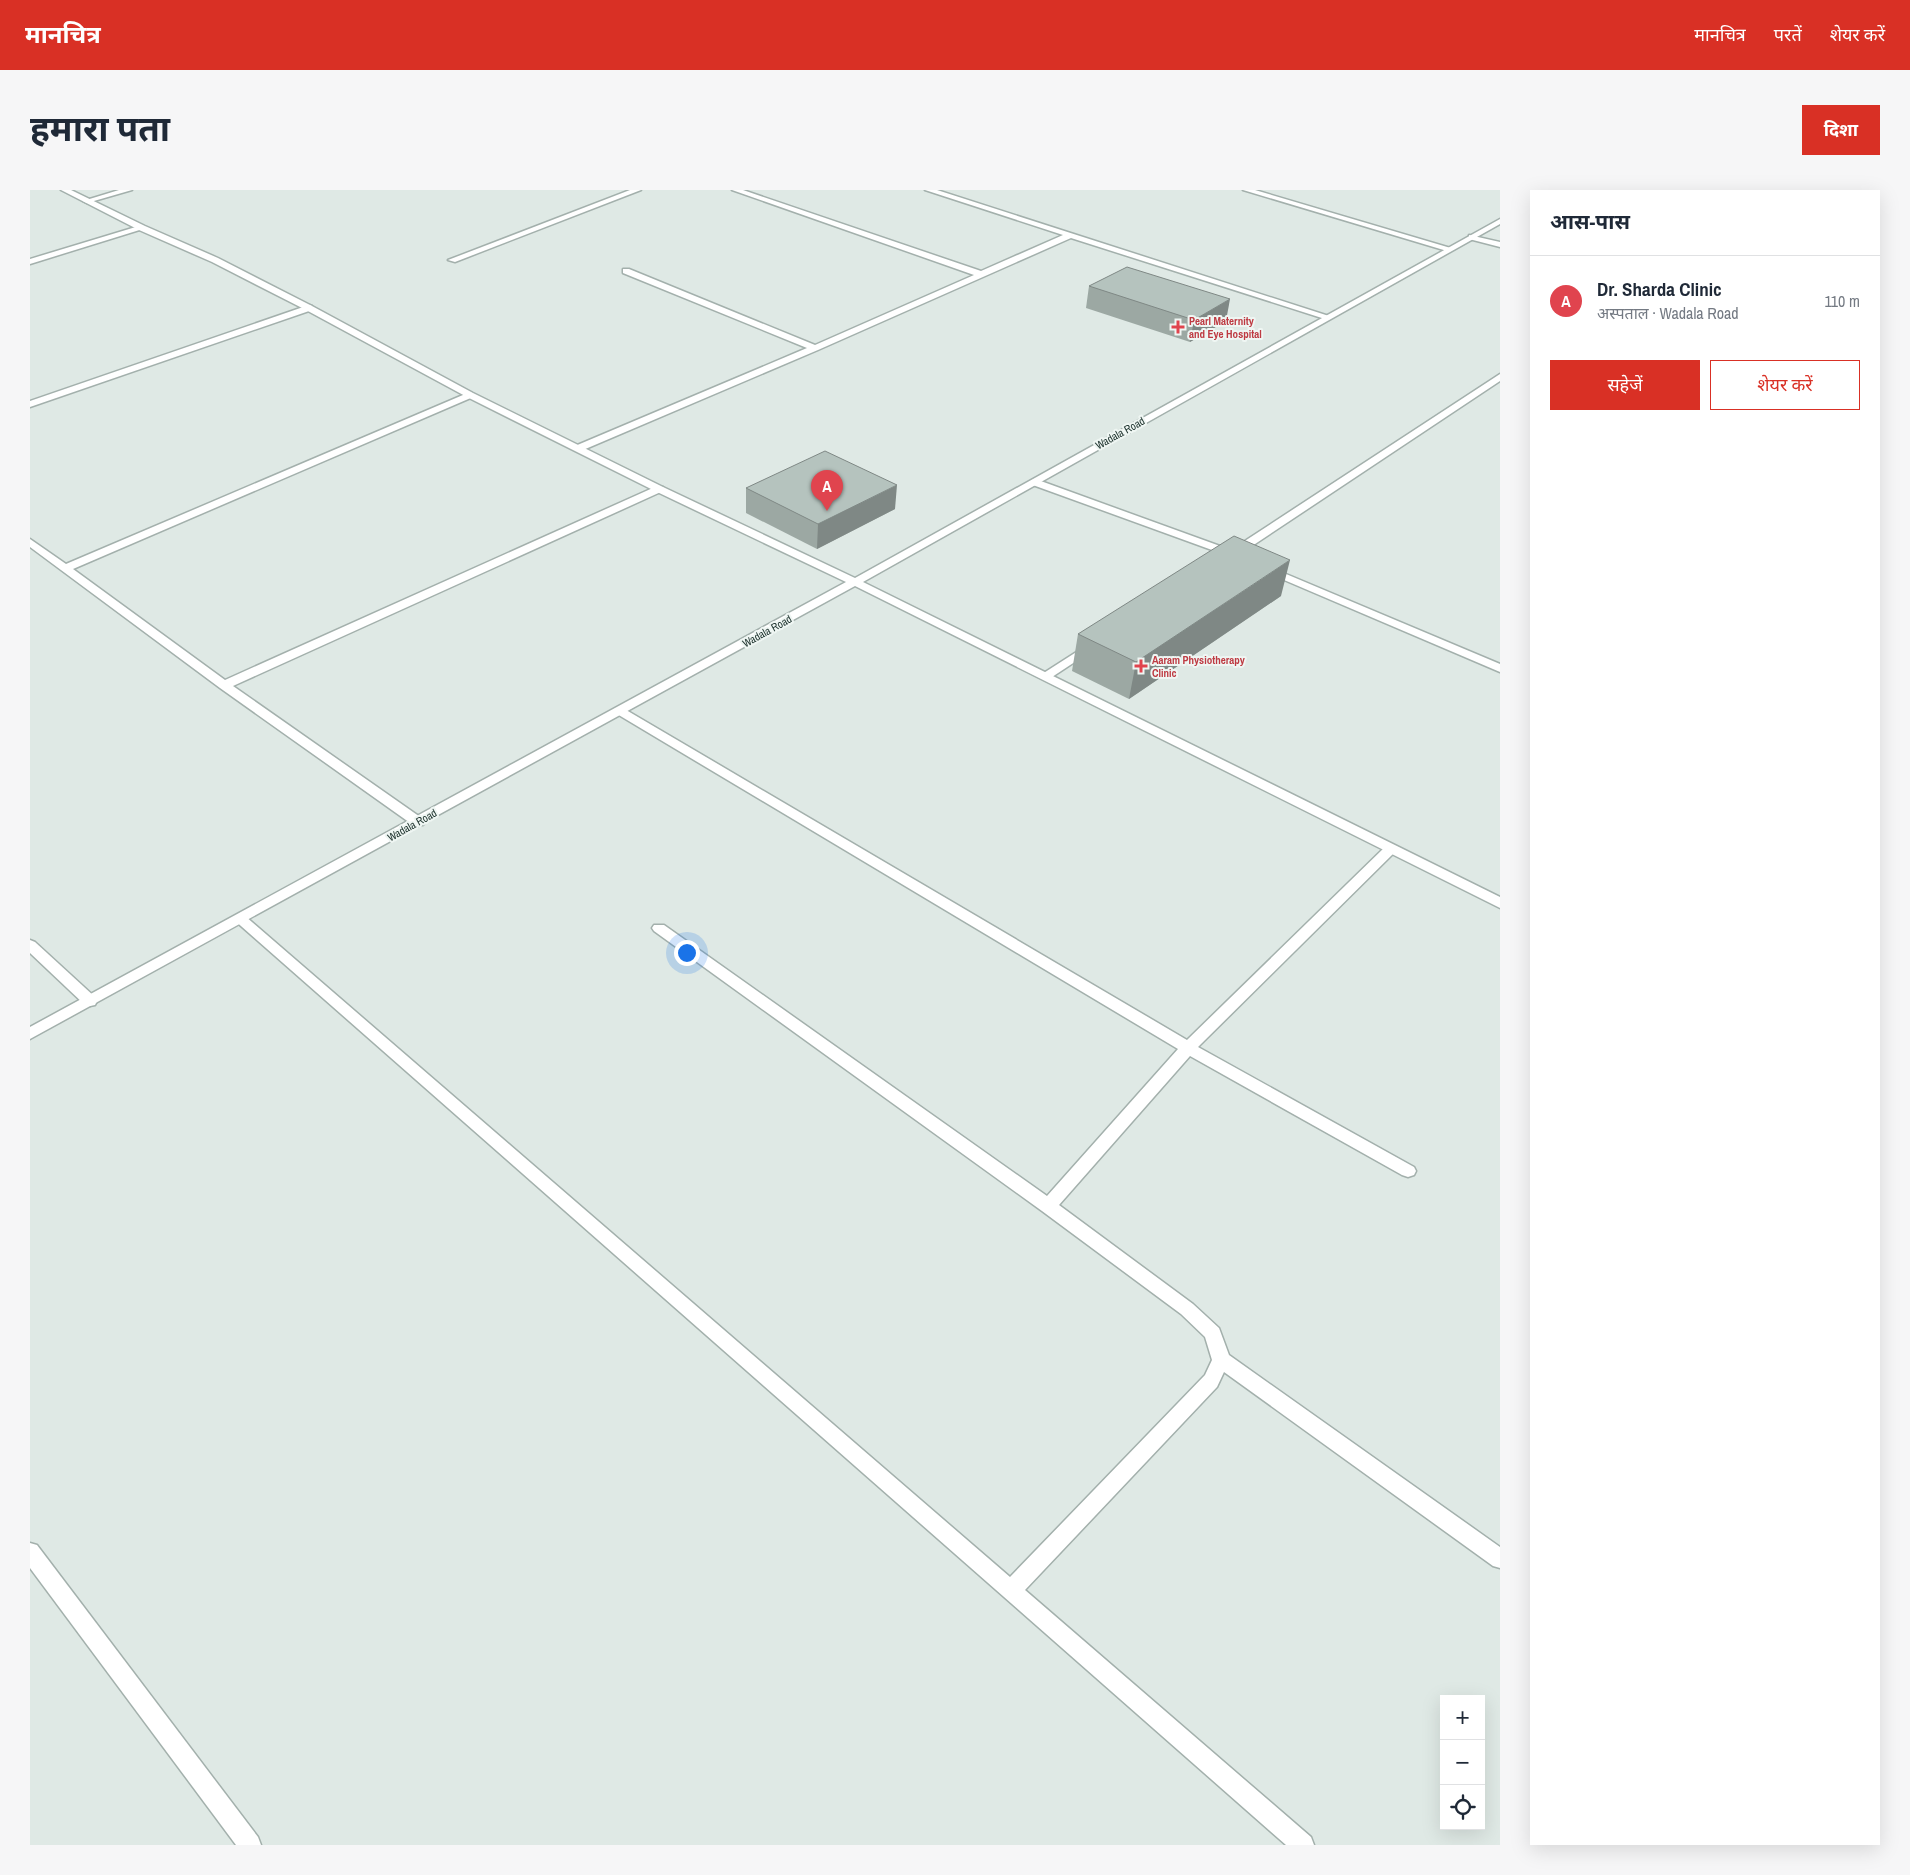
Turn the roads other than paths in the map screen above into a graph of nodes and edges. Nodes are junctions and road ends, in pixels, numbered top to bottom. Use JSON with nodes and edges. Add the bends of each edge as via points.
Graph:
{"nodes":[{"id":1,"x":65,"y":190,"type":"edge"},
{"id":2,"x":128,"y":190,"type":"edge"},
{"id":3,"x":637,"y":190,"type":"edge"},
{"id":4,"x":736,"y":190,"type":"edge"},
{"id":5,"x":929,"y":190,"type":"edge"},
{"id":6,"x":1247,"y":190,"type":"edge"},
{"id":7,"x":87,"y":201,"type":"junction"},
{"id":8,"x":1500,"y":221,"type":"edge"},
{"id":9,"x":142,"y":228,"type":"junction"},
{"id":10,"x":1070,"y":235,"type":"junction"},
{"id":11,"x":1472,"y":237,"type":"junction"},
{"id":12,"x":1500,"y":245,"type":"edge"},
{"id":13,"x":1450,"y":249,"type":"junction"},
{"id":14,"x":452,"y":260,"type":"dead end"},
{"id":15,"x":30,"y":262,"type":"edge"},
{"id":16,"x":626,"y":271,"type":"dead end"},
{"id":17,"x":980,"y":274,"type":"junction"},
{"id":18,"x":309,"y":308,"type":"junction"},
{"id":19,"x":1328,"y":317,"type":"junction"},
{"id":20,"x":815,"y":348,"type":"junction"},
{"id":21,"x":1500,"y":377,"type":"edge"},
{"id":22,"x":470,"y":394,"type":"junction"},
{"id":23,"x":30,"y":404,"type":"edge"},
{"id":24,"x":579,"y":448,"type":"junction"},
{"id":25,"x":1034,"y":482,"type":"junction"},
{"id":26,"x":659,"y":489,"type":"junction"},
{"id":27,"x":30,"y":542,"type":"edge"},
{"id":28,"x":1258,"y":566,"type":"edge"},
{"id":29,"x":66,"y":568,"type":"junction"},
{"id":30,"x":855,"y":582,"type":"junction"},
{"id":31,"x":1102,"y":639,"type":"edge"},
{"id":32,"x":1500,"y":668,"type":"edge"},
{"id":33,"x":1045,"y":676,"type":"junction"},
{"id":34,"x":224,"y":685,"type":"junction"},
{"id":35,"x":621,"y":711,"type":"junction"},
{"id":36,"x":418,"y":822,"type":"junction"},
{"id":37,"x":1391,"y":849,"type":"junction"},
{"id":38,"x":1500,"y":903,"type":"edge"},
{"id":39,"x":240,"y":919,"type":"junction"},
{"id":40,"x":659,"y":928,"type":"dead end"},
{"id":41,"x":30,"y":945,"type":"edge"},
{"id":42,"x":90,"y":1001,"type":"junction"},
{"id":43,"x":30,"y":1034,"type":"edge"},
{"id":44,"x":1188,"y":1048,"type":"junction"},
{"id":45,"x":1408,"y":1171,"type":"dead end"},
{"id":46,"x":1048,"y":1206,"type":"junction"},
{"id":47,"x":1221,"y":1360,"type":"junction"},
{"id":48,"x":30,"y":1552,"type":"edge"},
{"id":49,"x":1500,"y":1559,"type":"edge"},
{"id":50,"x":1011,"y":1591,"type":"junction"},
{"id":51,"x":250,"y":1845,"type":"edge"},
{"id":52,"x":1303,"y":1845,"type":"edge"}],
"edges":[{"from":1,"to":7,"type":"street"},
{"from":2,"to":7,"type":"street"},
{"from":3,"to":14,"type":"street"},
{"from":4,"to":17,"type":"street"},
{"from":5,"to":10,"type":"street"},
{"from":6,"to":13,"type":"street"},
{"from":7,"to":9,"type":"street"},
{"from":8,"to":11,"type":"street","name":"Wadala Road"},
{"from":9,"to":15,"type":"street"},
{"from":9,"to":18,"type":"street","via":[[215,260]]},
{"from":10,"to":17,"type":"street"},
{"from":10,"to":19,"type":"street"},
{"from":11,"to":12,"type":"street"},
{"from":11,"to":13,"type":"street","name":"Wadala Road"},
{"from":13,"to":19,"type":"street","name":"Wadala Road"},
{"from":16,"to":20,"type":"street"},
{"from":17,"to":20,"type":"street"},
{"from":18,"to":22,"type":"street"},
{"from":18,"to":23,"type":"street"},
{"from":19,"to":25,"type":"street","name":"Wadala Road"},
{"from":20,"to":24,"type":"street"},
{"from":21,"to":25,"type":"street","via":[[1232,557]]},
{"from":22,"to":24,"type":"street"},
{"from":22,"to":29,"type":"street"},
{"from":24,"to":26,"type":"street"},
{"from":25,"to":30,"type":"street","name":"Wadala Road"},
{"from":26,"to":30,"type":"street"},
{"from":26,"to":34,"type":"street"},
{"from":27,"to":29,"type":"street"},
{"from":28,"to":32,"type":"street"},
{"from":29,"to":34,"type":"street"},
{"from":30,"to":33,"type":"street"},
{"from":30,"to":35,"type":"street","name":"Wadala Road"},
{"from":31,"to":33,"type":"street"},
{"from":33,"to":37,"type":"street"},
{"from":34,"to":36,"type":"street"},
{"from":35,"to":36,"type":"street","name":"Wadala Road"},
{"from":35,"to":44,"type":"street"},
{"from":36,"to":39,"type":"street","name":"Wadala Road"},
{"from":37,"to":38,"type":"street"},
{"from":37,"to":44,"type":"street"},
{"from":39,"to":42,"type":"street","name":"Wadala Road"},
{"from":39,"to":50,"type":"street"},
{"from":40,"to":46,"type":"street"},
{"from":41,"to":42,"type":"street"},
{"from":42,"to":43,"type":"street","name":"Wadala Road"},
{"from":44,"to":45,"type":"street"},
{"from":44,"to":46,"type":"street"},
{"from":46,"to":47,"type":"street","via":[[1188,1309],[1213,1333]]},
{"from":47,"to":49,"type":"street"},
{"from":47,"to":50,"type":"street","via":[[1211,1381]]},
{"from":48,"to":51,"type":"street"},
{"from":50,"to":52,"type":"street"}]}
